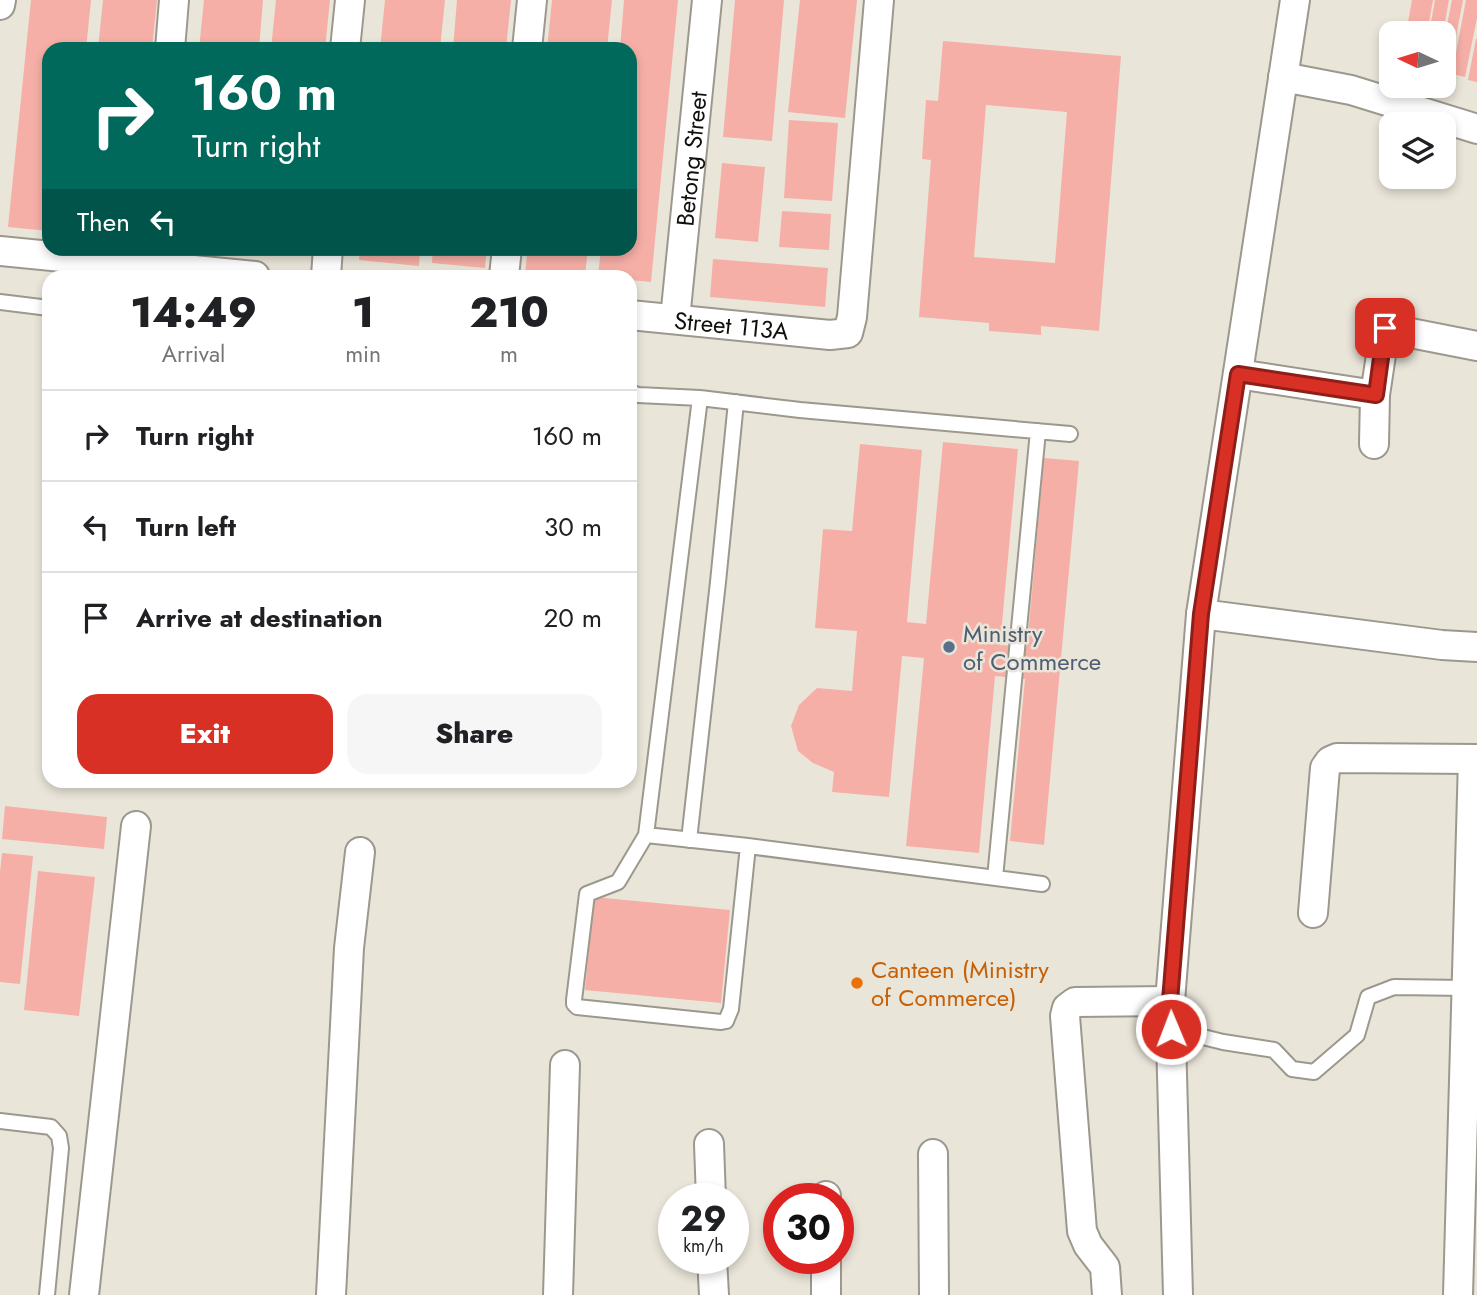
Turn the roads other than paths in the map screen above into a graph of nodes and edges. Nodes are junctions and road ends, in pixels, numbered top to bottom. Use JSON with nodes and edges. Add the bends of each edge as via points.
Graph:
{"nodes":[{"id":1,"x":1,"y":0,"type":"edge"},
{"id":2,"x":174,"y":0,"type":"edge"},
{"id":3,"x":350,"y":0,"type":"edge"},
{"id":4,"x":532,"y":0,"type":"edge"},
{"id":5,"x":707,"y":0,"type":"edge"},
{"id":6,"x":879,"y":0,"type":"edge"},
{"id":7,"x":1295,"y":0,"type":"edge"},
{"id":8,"x":0,"y":5,"type":"edge"},
{"id":9,"x":171,"y":42,"type":"edge"},
{"id":10,"x":346,"y":42,"type":"edge"},
{"id":11,"x":528,"y":42,"type":"edge"},
{"id":12,"x":1283,"y":78,"type":"junction"},
{"id":13,"x":1477,"y":129,"type":"edge"},
{"id":14,"x":0,"y":251,"type":"edge"},
{"id":15,"x":42,"y":253,"type":"edge"},
{"id":16,"x":127,"y":256,"type":"edge"},
{"id":17,"x":152,"y":257,"type":"edge"},
{"id":18,"x":222,"y":270,"type":"edge"},
{"id":19,"x":0,"y":302,"type":"edge"},
{"id":20,"x":42,"y":307,"type":"edge"},
{"id":21,"x":637,"y":316,"type":"edge"},
{"id":22,"x":675,"y":319,"type":"junction"},
{"id":23,"x":1477,"y":346,"type":"edge"},
{"id":24,"x":1238,"y":374,"type":"junction"},
{"id":25,"x":637,"y":395,"type":"edge"},
{"id":26,"x":1376,"y":395,"type":"junction"},
{"id":27,"x":700,"y":398,"type":"junction"},
{"id":28,"x":736,"y":402,"type":"junction"},
{"id":29,"x":1038,"y":431,"type":"junction"},
{"id":30,"x":1070,"y":434,"type":"dead end"},
{"id":31,"x":1374,"y":444,"type":"dead end"},
{"id":32,"x":1201,"y":614,"type":"junction"},
{"id":33,"x":1477,"y":648,"type":"edge"},
{"id":34,"x":1475,"y":759,"type":"edge"},
{"id":35,"x":136,"y":826,"type":"dead end"},
{"id":36,"x":646,"y":835,"type":"junction"},
{"id":37,"x":689,"y":840,"type":"junction"},
{"id":38,"x":748,"y":846,"type":"junction"},
{"id":39,"x":360,"y":852,"type":"dead end"},
{"id":40,"x":995,"y":878,"type":"junction"},
{"id":41,"x":1042,"y":884,"type":"dead end"},
{"id":42,"x":1313,"y":913,"type":"dead end"},
{"id":43,"x":1466,"y":988,"type":"junction"},
{"id":44,"x":1170,"y":1001,"type":"junction"},
{"id":45,"x":1171,"y":1029,"type":"junction"},
{"id":46,"x":565,"y":1065,"type":"dead end"},
{"id":47,"x":0,"y":1121,"type":"edge"},
{"id":48,"x":709,"y":1144,"type":"dead end"},
{"id":49,"x":933,"y":1154,"type":"dead end"},
{"id":50,"x":710,"y":1183,"type":"edge"},
{"id":51,"x":1468,"y":1240,"type":"edge"},
{"id":52,"x":713,"y":1274,"type":"edge"},
{"id":53,"x":826,"y":1274,"type":"edge"},
{"id":54,"x":47,"y":1295,"type":"edge"},
{"id":55,"x":84,"y":1295,"type":"edge"},
{"id":56,"x":331,"y":1295,"type":"edge"},
{"id":57,"x":558,"y":1295,"type":"edge"},
{"id":58,"x":714,"y":1295,"type":"edge"},
{"id":59,"x":826,"y":1295,"type":"edge"},
{"id":60,"x":934,"y":1295,"type":"edge"},
{"id":61,"x":1107,"y":1295,"type":"edge"},
{"id":62,"x":1178,"y":1295,"type":"edge"},
{"id":63,"x":1458,"y":1295,"type":"edge"}],
"edges":[{"from":1,"to":8,"type":"street"},
{"from":2,"to":9,"type":"street"},
{"from":3,"to":10,"type":"street"},
{"from":4,"to":11,"type":"street"},
{"from":5,"to":22,"type":"street","name":"Betong Street"},
{"from":6,"to":22,"type":"street","name":"Street 113A","via":[[848,332],[830,335]]},
{"from":7,"to":12,"type":"street"},
{"from":12,"to":13,"type":"street","via":[[1351,90]]},
{"from":12,"to":24,"type":"street"},
{"from":14,"to":15,"type":"street"},
{"from":16,"to":17,"type":"street"},
{"from":17,"to":18,"type":"street"},
{"from":19,"to":20,"type":"lane"},
{"from":21,"to":22,"type":"street","name":"Street 113A"},
{"from":23,"to":26,"type":"street","via":[[1385,328]]},
{"from":24,"to":26,"type":"street"},
{"from":24,"to":32,"type":"street"},
{"from":25,"to":27,"type":"lane"},
{"from":26,"to":31,"type":"street"},
{"from":27,"to":28,"type":"lane"},
{"from":27,"to":36,"type":"lane"},
{"from":28,"to":29,"type":"lane"},
{"from":28,"to":37,"type":"lane"},
{"from":29,"to":30,"type":"lane"},
{"from":29,"to":40,"type":"lane"},
{"from":32,"to":33,"type":"street"},
{"from":32,"to":44,"type":"street"},
{"from":34,"to":42,"type":"street","via":[[1330,761],[1325,768]]},
{"from":34,"to":43,"type":"street"},
{"from":35,"to":55,"type":"street"},
{"from":36,"to":37,"type":"lane"},
{"from":36,"to":38,"type":"lane","via":[[618,881],[587,894],[574,1000],[577,1007],[726,1021]]},
{"from":37,"to":38,"type":"lane"},
{"from":38,"to":40,"type":"lane"},
{"from":39,"to":56,"type":"street","via":[[349,948]]},
{"from":40,"to":41,"type":"lane"},
{"from":43,"to":45,"type":"lane","via":[[1394,987],[1368,997],[1357,1035],[1314,1072],[1292,1069],[1275,1050]]},
{"from":43,"to":51,"type":"street"},
{"from":44,"to":45,"type":"street"},
{"from":44,"to":61,"type":"street","via":[[1074,1002],[1065,1016],[1082,1231],[1105,1267]]},
{"from":45,"to":62,"type":"street"},
{"from":46,"to":57,"type":"street"},
{"from":47,"to":54,"type":"lane","via":[[51,1127],[59,1136]]},
{"from":48,"to":50,"type":"street"},
{"from":49,"to":60,"type":"street"},
{"from":51,"to":63,"type":"street"},
{"from":52,"to":58,"type":"street"},
{"from":53,"to":59,"type":"street"}]}
